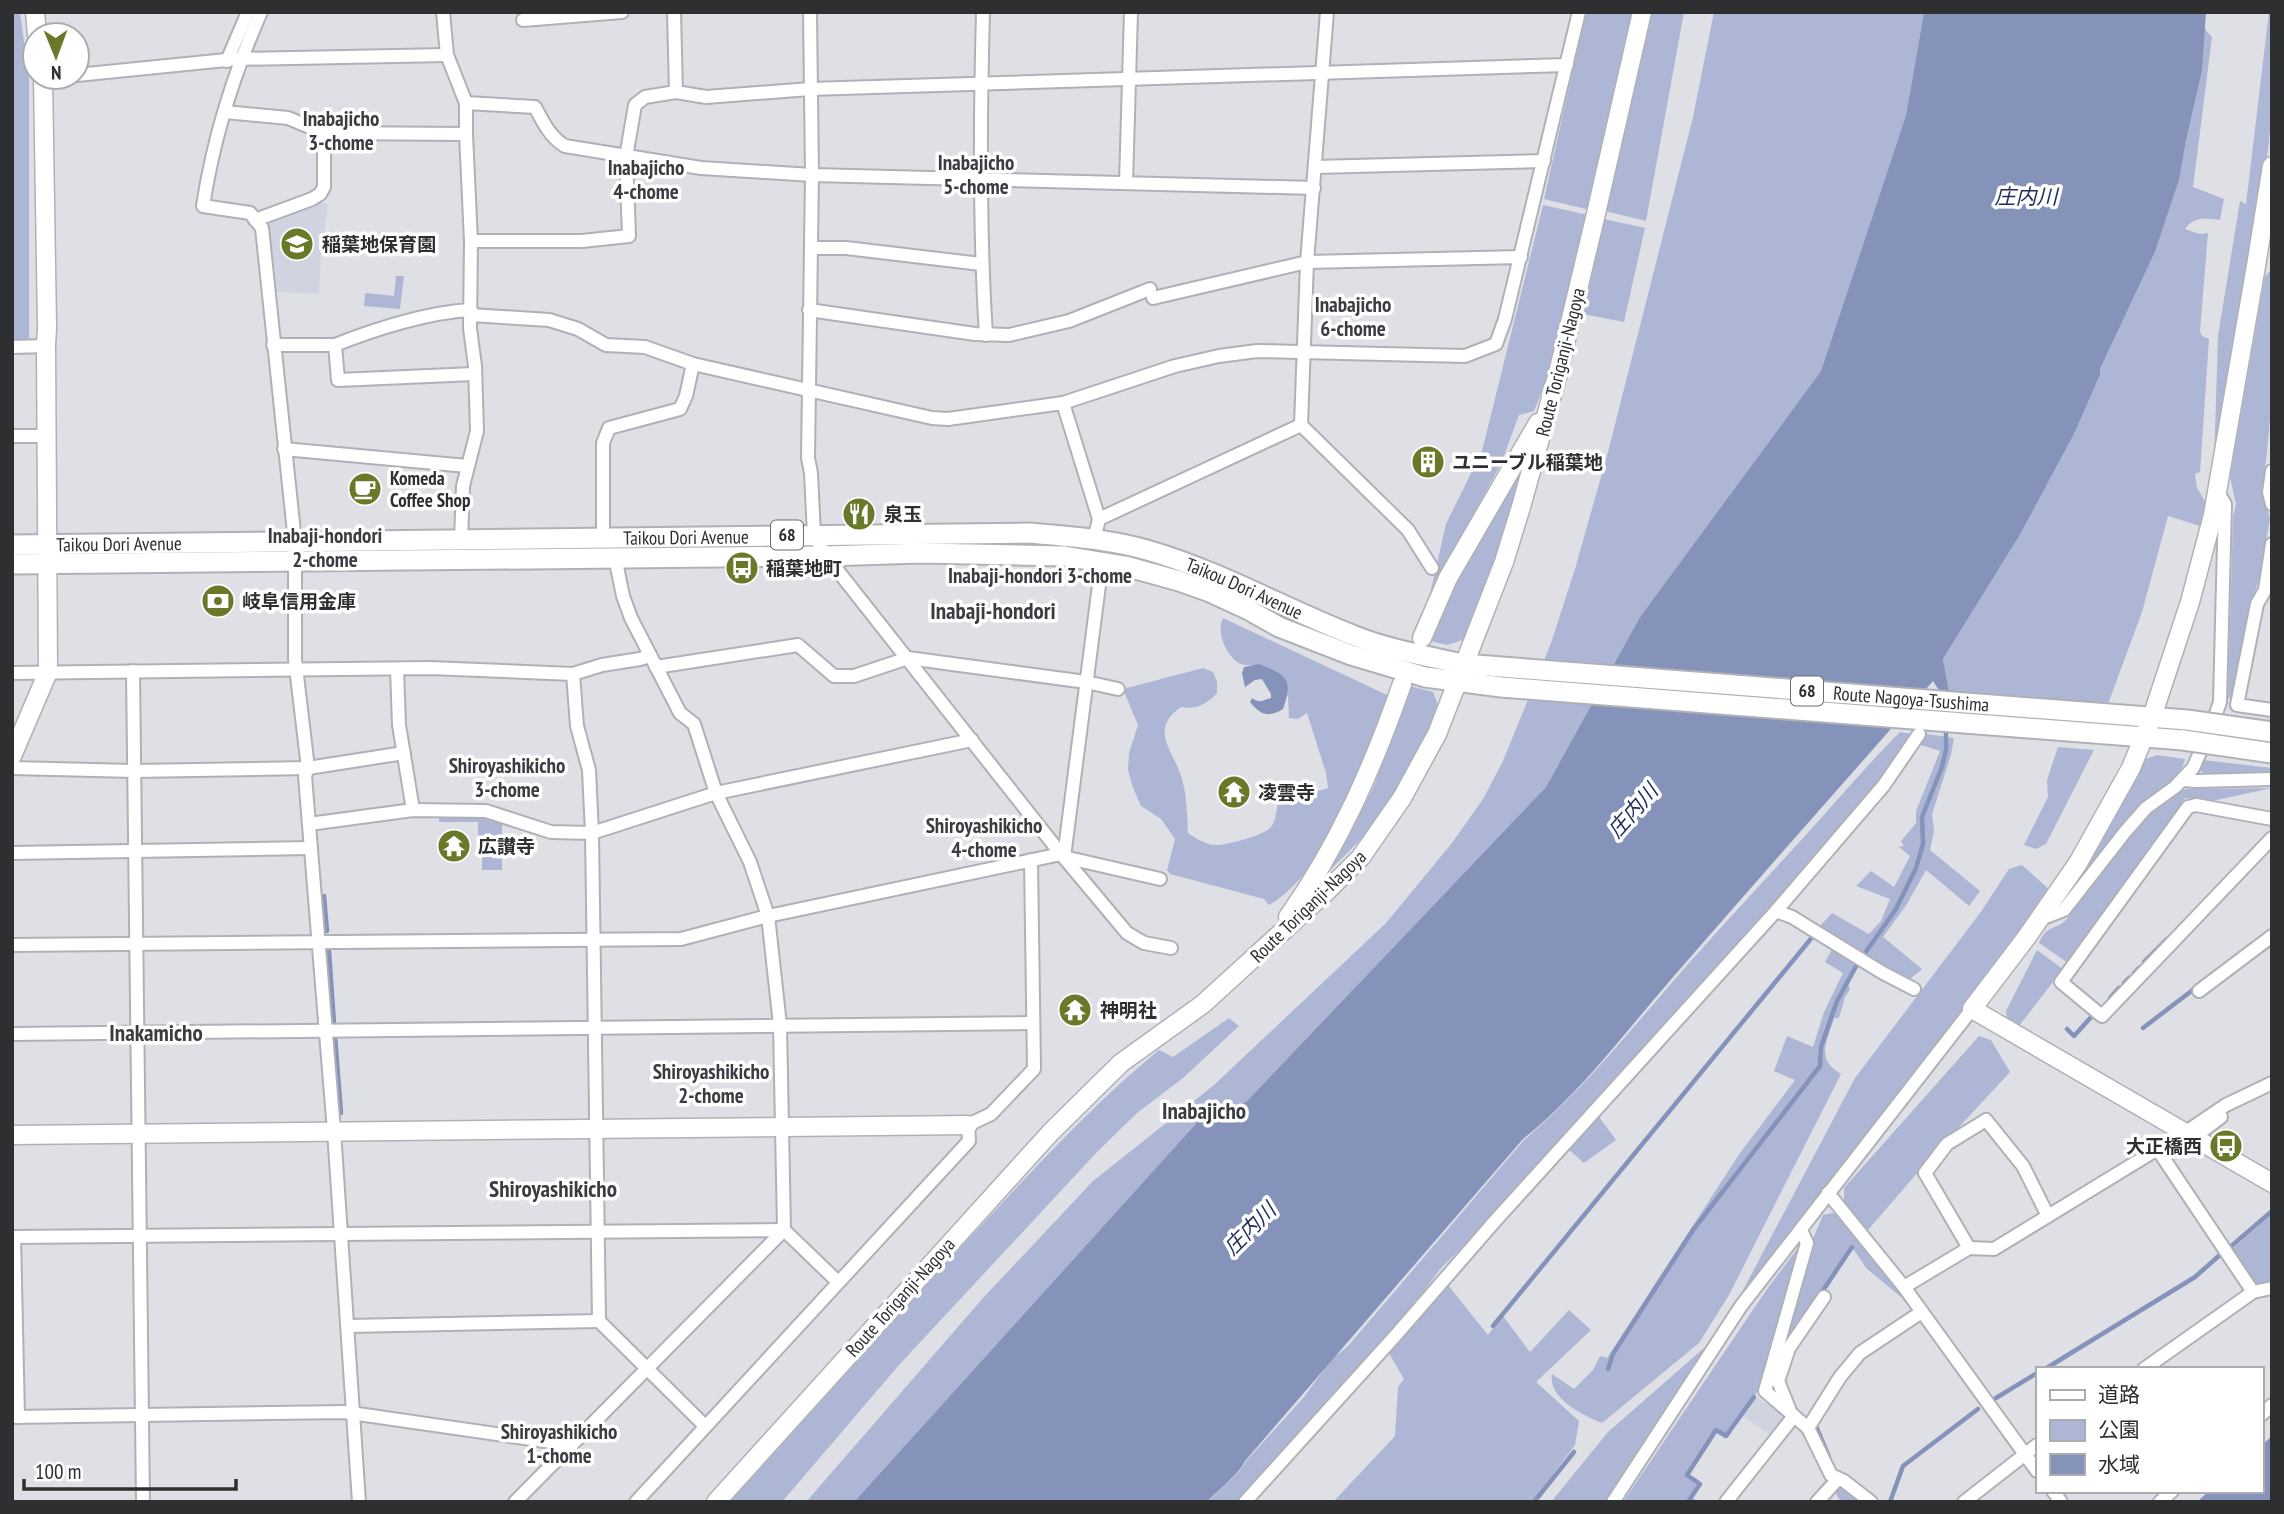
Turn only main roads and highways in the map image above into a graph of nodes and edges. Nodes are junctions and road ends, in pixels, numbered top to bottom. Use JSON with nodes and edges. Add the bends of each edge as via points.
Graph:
{"nodes":[{"id":1,"x":12,"y":545,"type":"edge"},
{"id":2,"x":295,"y":551,"type":"junction"},
{"id":3,"x":47,"y":554,"type":"junction"},
{"id":4,"x":12,"y":564,"type":"edge"},
{"id":5,"x":1460,"y":673,"type":"junction"},
{"id":6,"x":1502,"y":677,"type":"junction"},
{"id":7,"x":2272,"y":732,"type":"edge"},
{"id":8,"x":2272,"y":753,"type":"edge"}],
"edges":[{"from":1,"to":3,"type":"main road","name":"Taikou Dori Avenue","number":"68"},
{"from":2,"to":3,"type":"main road","name":"Taikou Dori Avenue","number":"68"},
{"from":2,"to":5,"type":"main road","name":"Taikou Dori Avenue","number":"68","via":[[615,558],[922,553],[1063,556],[1146,570],[1210,592],[1279,627],[1351,655],[1425,677]]},
{"from":2,"to":5,"type":"main road","name":"Taikou Dori Avenue","number":"68","via":[[461,540],[1031,533],[1145,549],[1216,573],[1356,637]]},
{"from":3,"to":4,"type":"main road","name":"Taikou Dori Avenue","number":"68"},
{"from":5,"to":6,"type":"main road","name":"Taikou Dori Avenue","number":"68"},
{"from":6,"to":7,"type":"main road","name":"Route Nagoya-Tsushima","number":"68","bridge":true,"via":[[2110,713]]},
{"from":6,"to":8,"type":"main road","name":"Route Nagoya-Tsushima","number":"68","bridge":true,"via":[[2183,740]]}]}
